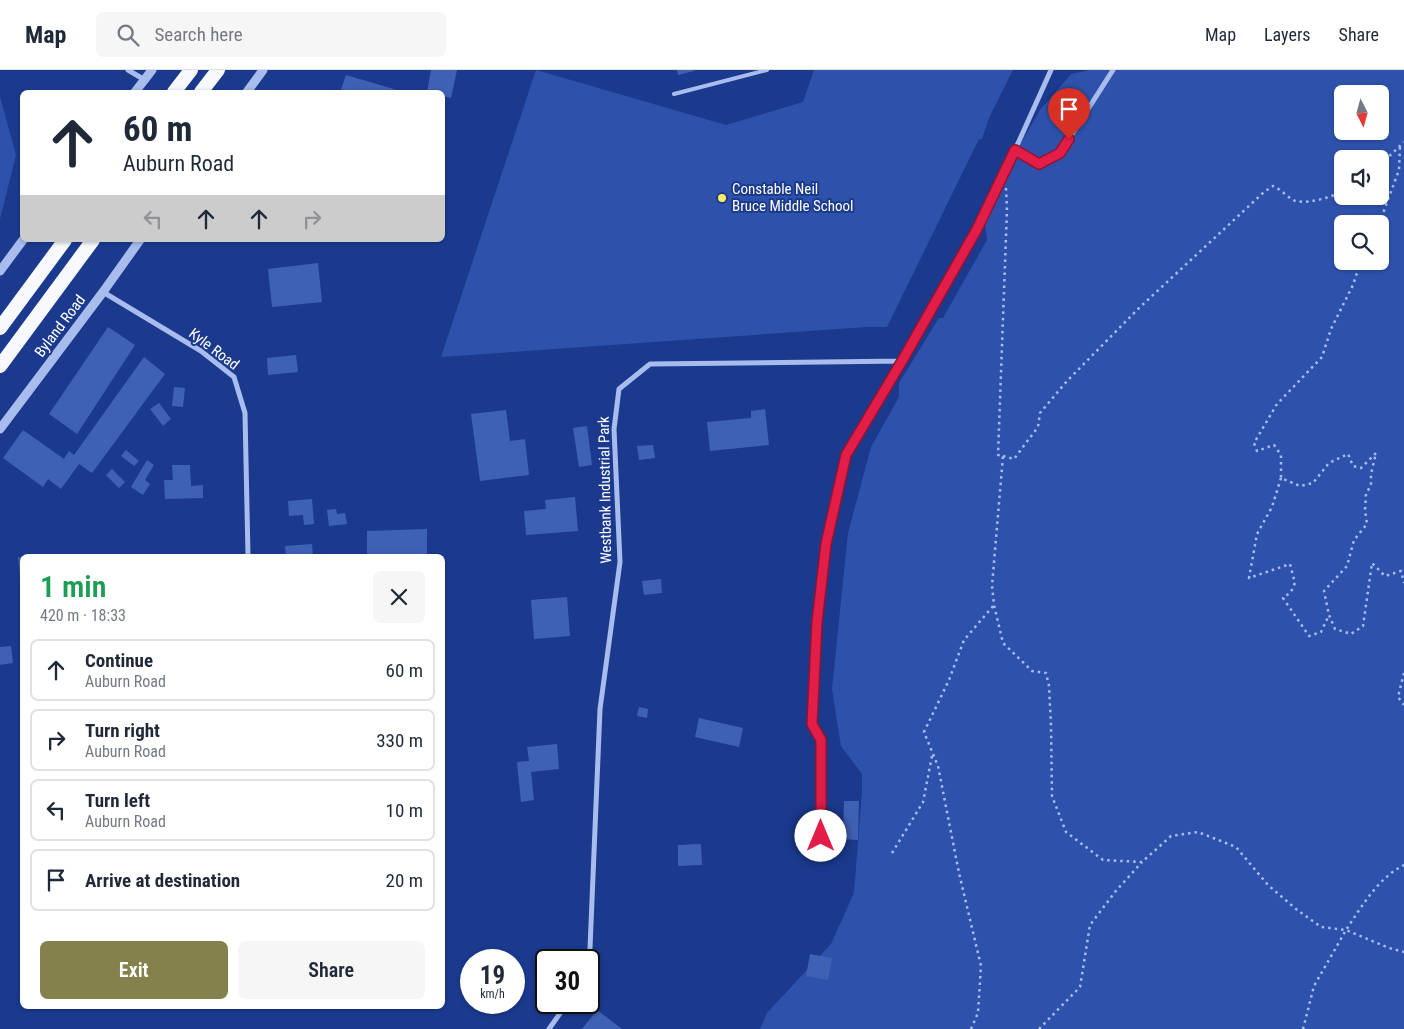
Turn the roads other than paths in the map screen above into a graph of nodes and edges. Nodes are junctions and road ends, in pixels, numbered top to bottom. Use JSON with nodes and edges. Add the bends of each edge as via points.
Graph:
{"nodes":[{"id":1,"x":128,"y":70,"type":"edge"},
{"id":2,"x":152,"y":70,"type":"edge"},
{"id":3,"x":191,"y":70,"type":"edge"},
{"id":4,"x":218,"y":70,"type":"edge"},
{"id":5,"x":263,"y":70,"type":"edge"},
{"id":6,"x":767,"y":70,"type":"edge"},
{"id":7,"x":1051,"y":70,"type":"edge"},
{"id":8,"x":1113,"y":70,"type":"edge"},
{"id":9,"x":145,"y":80,"type":"junction"},
{"id":10,"x":137,"y":90,"type":"edge"},
{"id":11,"x":176,"y":90,"type":"edge"},
{"id":12,"x":203,"y":90,"type":"edge"},
{"id":13,"x":248,"y":90,"type":"edge"},
{"id":14,"x":674,"y":94,"type":"dead end"},
{"id":15,"x":1015,"y":150,"type":"junction"},
{"id":16,"x":22,"y":242,"type":"edge"},
{"id":17,"x":64,"y":242,"type":"edge"},
{"id":18,"x":92,"y":242,"type":"edge"},
{"id":19,"x":139,"y":242,"type":"edge"},
{"id":20,"x":0,"y":272,"type":"edge"},
{"id":21,"x":103,"y":292,"type":"junction"},
{"id":22,"x":0,"y":328,"type":"edge"},
{"id":23,"x":902,"y":361,"type":"junction"},
{"id":24,"x":0,"y":366,"type":"edge"},
{"id":25,"x":0,"y":429,"type":"edge"},
{"id":26,"x":248,"y":554,"type":"edge"},
{"id":27,"x":822,"y":856,"type":"dead end"},
{"id":28,"x":590,"y":949,"type":"edge"},
{"id":29,"x":560,"y":1014,"type":"edge"},
{"id":30,"x":549,"y":1029,"type":"edge"}],
"edges":[{"from":1,"to":9,"type":"street"},
{"from":2,"to":9,"type":"street"},
{"from":3,"to":11,"type":"highway"},
{"from":4,"to":12,"type":"highway"},
{"from":5,"to":13,"type":"street"},
{"from":6,"to":14,"type":"lane"},
{"from":7,"to":15,"type":"street"},
{"from":8,"to":15,"type":"street","via":[[1060,153],[1039,164]]},
{"from":9,"to":10,"type":"street"},
{"from":15,"to":23,"type":"street","via":[[977,229]]},
{"from":16,"to":20,"type":"street"},
{"from":17,"to":22,"type":"highway"},
{"from":18,"to":24,"type":"highway"},
{"from":19,"to":21,"type":"street","name":"Byland Road"},
{"from":21,"to":25,"type":"street","name":"Byland Road"},
{"from":21,"to":26,"type":"street","name":"Kyle Road","via":[[202,350],[234,377],[245,413]]},
{"from":23,"to":27,"type":"street","via":[[846,455],[826,544],[817,622],[812,724],[821,740]]},
{"from":23,"to":28,"type":"street","name":"Westbank Industrial Park","via":[[650,364],[619,389],[614,429],[620,562],[600,709]]},
{"from":29,"to":30,"type":"street"}]}
